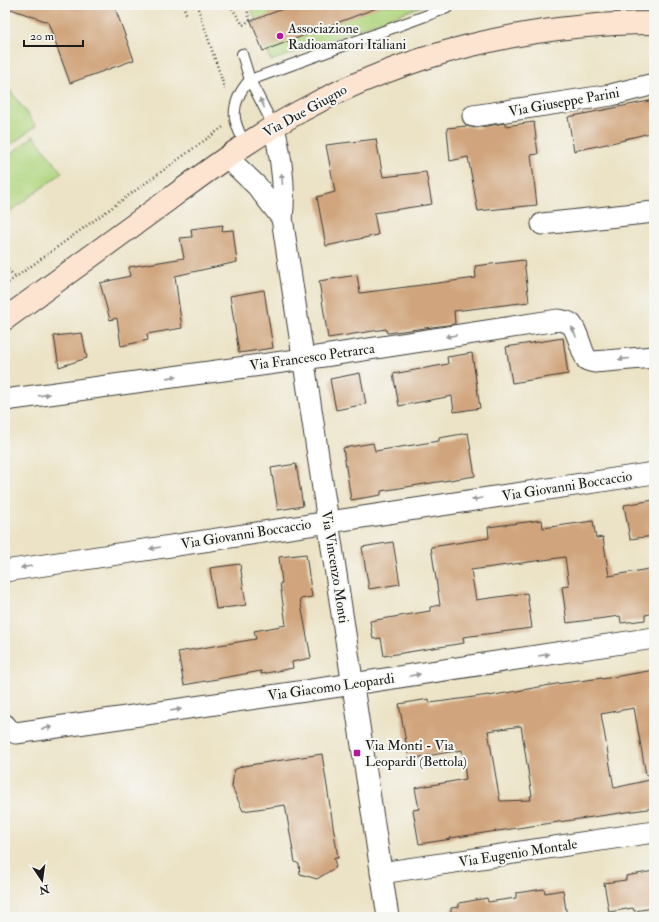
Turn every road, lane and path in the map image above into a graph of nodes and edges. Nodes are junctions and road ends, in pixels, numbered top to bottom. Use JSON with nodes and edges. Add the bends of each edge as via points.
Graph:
{"nodes":[{"id":1,"x":182,"y":5,"type":"edge"},
{"id":2,"x":196,"y":5,"type":"edge"},
{"id":3,"x":230,"y":5,"type":"edge"},
{"id":4,"x":246,"y":5,"type":"edge"},
{"id":5,"x":446,"y":8,"type":"dead end"},
{"id":6,"x":186,"y":16,"type":"dead end"},
{"id":7,"x":654,"y":23,"type":"edge"},
{"id":8,"x":242,"y":54,"type":"dead end"},
{"id":9,"x":250,"y":80,"type":"junction"},
{"id":10,"x":654,"y":84,"type":"edge"},
{"id":11,"x":473,"y":116,"type":"dead end"},
{"id":12,"x":235,"y":118,"type":"junction"},
{"id":13,"x":274,"y":127,"type":"junction"},
{"id":14,"x":237,"y":151,"type":"junction"},
{"id":15,"x":654,"y":212,"type":"edge"},
{"id":16,"x":282,"y":218,"type":"junction"},
{"id":17,"x":542,"y":224,"type":"dead end"},
{"id":18,"x":5,"y":267,"type":"edge"},
{"id":19,"x":16,"y":277,"type":"junction"},
{"id":20,"x":5,"y":285,"type":"edge"},
{"id":21,"x":5,"y":319,"type":"edge"},
{"id":22,"x":654,"y":357,"type":"edge"},
{"id":23,"x":304,"y":359,"type":"junction"},
{"id":24,"x":5,"y":400,"type":"edge"},
{"id":25,"x":654,"y":473,"type":"edge"},
{"id":26,"x":328,"y":522,"type":"junction"},
{"id":27,"x":5,"y":571,"type":"edge"},
{"id":28,"x":654,"y":638,"type":"edge"},
{"id":29,"x":353,"y":684,"type":"junction"},
{"id":30,"x":7,"y":728,"type":"edge"},
{"id":31,"x":654,"y":832,"type":"edge"},
{"id":32,"x":381,"y":873,"type":"junction"},
{"id":33,"x":388,"y":917,"type":"edge"}],
"edges":[{"from":1,"to":6,"type":"path"},
{"from":2,"to":12,"type":"path"},
{"from":3,"to":4,"type":"path","via":[[242,25],[250,20]]},
{"from":5,"to":9,"type":"lane"},
{"from":7,"to":13,"type":"main road","name":"Via Due Giugno","via":[[606,23],[567,27],[450,51],[363,81],[315,103]]},
{"from":8,"to":9,"type":"lane"},
{"from":9,"to":12,"type":"lane","via":[[236,103]]},
{"from":13,"to":9,"type":"lane","one_way":true},
{"from":10,"to":11,"type":"street","name":"Via Giuseppe Parini","via":[[603,96]]},
{"from":12,"to":14,"type":"lane"},
{"from":12,"to":19,"type":"path"},
{"from":13,"to":14,"type":"main road","name":"Via Due Giugno"},
{"from":16,"to":13,"type":"street","name":"Via Vincenzo Monti","one_way":true,"via":[[282,178]]},
{"from":14,"to":16,"type":"street","name":"Via Vincenzo Monti","via":[[236,166],[257,186]]},
{"from":14,"to":21,"type":"main road","name":"Via Due Giugno"},
{"from":15,"to":17,"type":"street"},
{"from":16,"to":23,"type":"street","name":"Via Vincenzo Monti"},
{"from":18,"to":19,"type":"path"},
{"from":19,"to":20,"type":"path"},
{"from":22,"to":23,"type":"street","name":"Via Francesco Petrarca","one_way":true,"via":[[594,362],[587,360],[582,354],[571,325],[558,320]]},
{"from":24,"to":23,"type":"street","name":"Via Francesco Petrarca","one_way":true},
{"from":23,"to":26,"type":"street","name":"Via Vincenzo Monti"},
{"from":25,"to":26,"type":"street","name":"Via Giovanni Boccaccio","one_way":true},
{"from":26,"to":27,"type":"street","name":"Via Giovanni Boccaccio","one_way":true},
{"from":26,"to":29,"type":"street","name":"Via Vincenzo Monti"},
{"from":29,"to":28,"type":"street","name":"Via Giacomo Leopardi","one_way":true},
{"from":30,"to":29,"type":"street","name":"Via Giacomo Leopardi","one_way":true,"via":[[16,733]]},
{"from":29,"to":32,"type":"street","name":"Via Vincenzo Monti"},
{"from":31,"to":32,"type":"street","name":"Via Eugenio Montale"},
{"from":32,"to":33,"type":"street","name":"Via Vincenzo Monti"}]}
